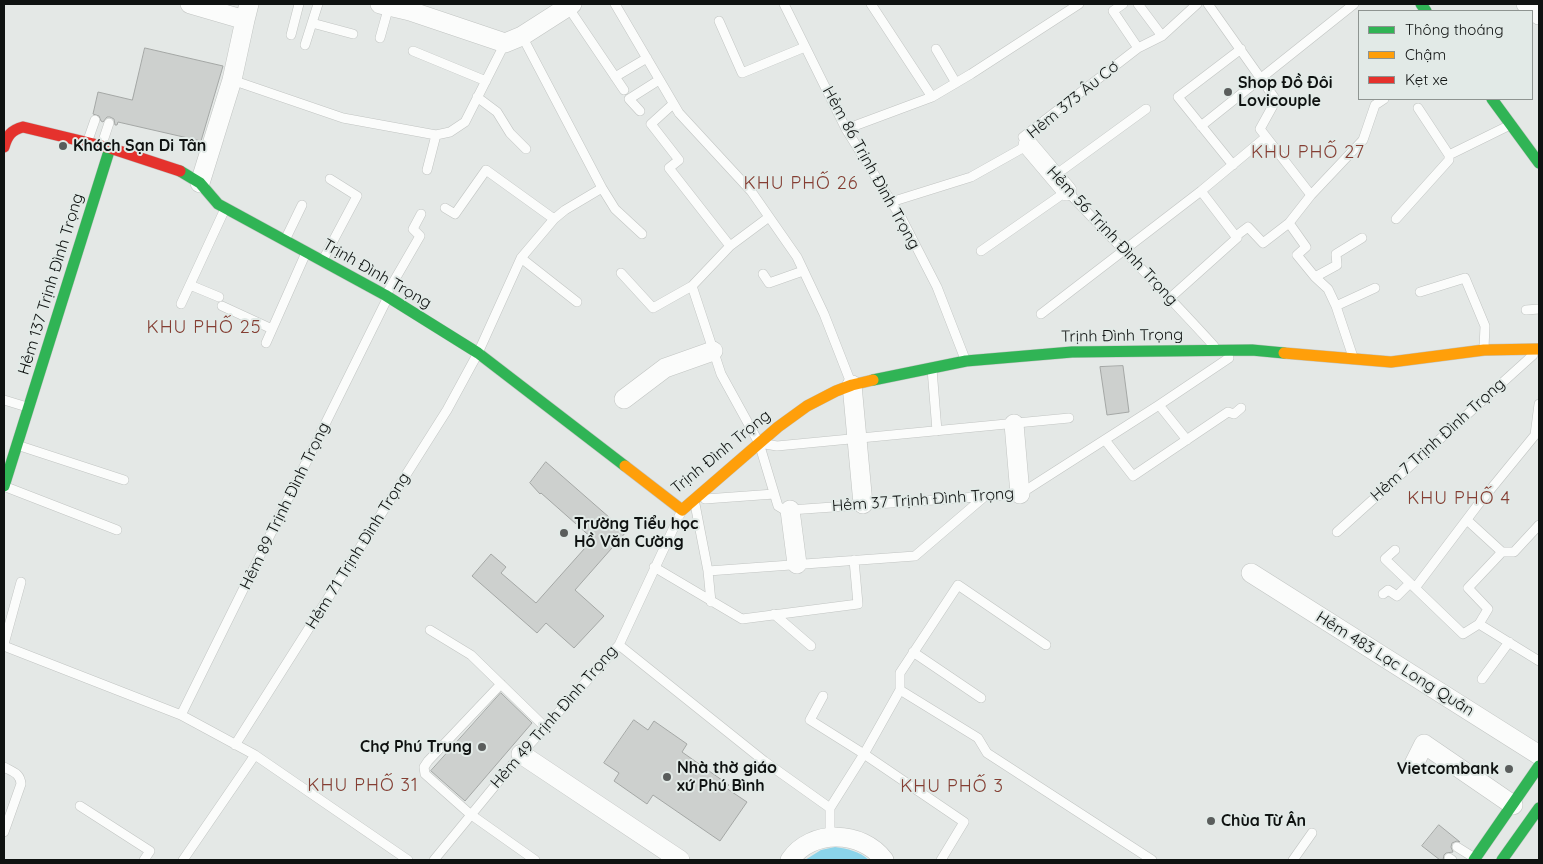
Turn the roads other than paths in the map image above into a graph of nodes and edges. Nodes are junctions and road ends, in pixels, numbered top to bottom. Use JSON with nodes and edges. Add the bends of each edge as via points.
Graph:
{"nodes":[{"id":1,"x":190,"y":4,"type":"edge"},
{"id":2,"x":299,"y":4,"type":"edge"},
{"id":3,"x":318,"y":4,"type":"edge"},
{"id":4,"x":615,"y":4,"type":"edge"},
{"id":5,"x":784,"y":4,"type":"edge"},
{"id":6,"x":871,"y":4,"type":"edge"},
{"id":7,"x":1079,"y":4,"type":"edge"},
{"id":8,"x":1123,"y":4,"type":"edge"},
{"id":9,"x":1138,"y":4,"type":"edge"},
{"id":10,"x":1197,"y":4,"type":"edge"},
{"id":11,"x":1208,"y":4,"type":"edge"},
{"id":12,"x":1354,"y":4,"type":"edge"},
{"id":13,"x":385,"y":5,"type":"edge"},
{"id":14,"x":570,"y":5,"type":"edge"},
{"id":15,"x":247,"y":12,"type":"edge"},
{"id":16,"x":719,"y":21,"type":"dead end"},
{"id":17,"x":312,"y":23,"type":"junction"},
{"id":18,"x":353,"y":34,"type":"dead end"},
{"id":19,"x":291,"y":35,"type":"dead end"},
{"id":20,"x":1162,"y":36,"type":"junction"},
{"id":21,"x":380,"y":38,"type":"dead end"},
{"id":22,"x":513,"y":39,"type":"junction"},
{"id":23,"x":306,"y":46,"type":"dead end"},
{"id":24,"x":805,"y":47,"type":"junction"},
{"id":25,"x":1138,"y":48,"type":"junction"},
{"id":26,"x":936,"y":49,"type":"dead end"},
{"id":27,"x":1241,"y":49,"type":"junction"},
{"id":28,"x":413,"y":51,"type":"dead end"},
{"id":29,"x":647,"y":58,"type":"junction"},
{"id":30,"x":615,"y":77,"type":"junction"},
{"id":31,"x":1260,"y":78,"type":"junction"},
{"id":32,"x":232,"y":80,"type":"junction"},
{"id":33,"x":659,"y":80,"type":"junction"},
{"id":34,"x":486,"y":81,"type":"junction"},
{"id":35,"x":956,"y":83,"type":"junction"},
{"id":36,"x":624,"y":90,"type":"dead end"},
{"id":37,"x":932,"y":97,"type":"junction"},
{"id":38,"x":477,"y":98,"type":"junction"},
{"id":39,"x":1382,"y":100,"type":"edge"},
{"id":40,"x":1493,"y":100,"type":"edge"},
{"id":41,"x":673,"y":104,"type":"junction"},
{"id":42,"x":1418,"y":108,"type":"dead end"},
{"id":43,"x":1146,"y":109,"type":"dead end"},
{"id":44,"x":640,"y":111,"type":"dead end"},
{"id":45,"x":95,"y":120,"type":"dead end"},
{"id":46,"x":109,"y":123,"type":"dead end"},
{"id":47,"x":1510,"y":125,"type":"junction"},
{"id":48,"x":1201,"y":126,"type":"junction"},
{"id":49,"x":846,"y":129,"type":"junction"},
{"id":50,"x":6,"y":132,"type":"edge"},
{"id":51,"x":436,"y":135,"type":"junction"},
{"id":52,"x":1266,"y":137,"type":"junction"},
{"id":53,"x":88,"y":142,"type":"junction"},
{"id":54,"x":1028,"y":145,"type":"junction"},
{"id":55,"x":4,"y":147,"type":"edge"},
{"id":56,"x":106,"y":147,"type":"junction"},
{"id":57,"x":526,"y":149,"type":"dead end"},
{"id":58,"x":1449,"y":155,"type":"junction"},
{"id":59,"x":1539,"y":162,"type":"edge"},
{"id":60,"x":1233,"y":165,"type":"junction"},
{"id":61,"x":427,"y":170,"type":"dead end"},
{"id":62,"x":1054,"y":176,"type":"junction"},
{"id":63,"x":330,"y":179,"type":"dead end"},
{"id":64,"x":200,"y":183,"type":"junction"},
{"id":65,"x":602,"y":188,"type":"junction"},
{"id":66,"x":1201,"y":190,"type":"junction"},
{"id":67,"x":1067,"y":191,"type":"junction"},
{"id":68,"x":1311,"y":195,"type":"junction"},
{"id":69,"x":891,"y":202,"type":"junction"},
{"id":70,"x":302,"y":205,"type":"dead end"},
{"id":71,"x":225,"y":208,"type":"junction"},
{"id":72,"x":445,"y":208,"type":"dead end"},
{"id":73,"x":421,"y":214,"type":"dead end"},
{"id":74,"x":769,"y":217,"type":"junction"},
{"id":75,"x":554,"y":219,"type":"junction"},
{"id":76,"x":1396,"y":219,"type":"dead end"},
{"id":77,"x":1289,"y":223,"type":"junction"},
{"id":78,"x":642,"y":234,"type":"dead end"},
{"id":79,"x":1236,"y":236,"type":"junction"},
{"id":80,"x":1362,"y":238,"type":"dead end"},
{"id":81,"x":285,"y":240,"type":"junction"},
{"id":82,"x":730,"y":246,"type":"junction"},
{"id":83,"x":981,"y":251,"type":"dead end"},
{"id":84,"x":1124,"y":251,"type":"junction"},
{"id":85,"x":306,"y":252,"type":"junction"},
{"id":86,"x":521,"y":258,"type":"junction"},
{"id":87,"x":322,"y":260,"type":"junction"},
{"id":88,"x":804,"y":271,"type":"junction"},
{"id":89,"x":621,"y":273,"type":"dead end"},
{"id":90,"x":763,"y":274,"type":"dead end"},
{"id":91,"x":1315,"y":278,"type":"junction"},
{"id":92,"x":190,"y":285,"type":"junction"},
{"id":93,"x":692,"y":286,"type":"junction"},
{"id":94,"x":1375,"y":288,"type":"dead end"},
{"id":95,"x":1420,"y":292,"type":"dead end"},
{"id":96,"x":387,"y":296,"type":"junction"},
{"id":97,"x":1170,"y":298,"type":"junction"},
{"id":98,"x":578,"y":302,"type":"dead end"},
{"id":99,"x":181,"y":304,"type":"dead end"},
{"id":100,"x":1336,"y":306,"type":"junction"},
{"id":101,"x":1539,"y":309,"type":"edge"},
{"id":102,"x":1526,"y":310,"type":"dead end"},
{"id":103,"x":1041,"y":314,"type":"dead end"},
{"id":104,"x":272,"y":329,"type":"junction"},
{"id":105,"x":266,"y":343,"type":"dead end"},
{"id":106,"x":1241,"y":349,"type":"junction"},
{"id":107,"x":1539,"y":349,"type":"edge"},
{"id":108,"x":1217,"y":350,"type":"junction"},
{"id":109,"x":1484,"y":350,"type":"junction"},
{"id":110,"x":713,"y":351,"type":"junction"},
{"id":111,"x":478,"y":353,"type":"junction"},
{"id":112,"x":1354,"y":360,"type":"junction"},
{"id":113,"x":966,"y":361,"type":"junction"},
{"id":114,"x":932,"y":366,"type":"junction"},
{"id":115,"x":852,"y":385,"type":"junction"},
{"id":116,"x":624,"y":399,"type":"dead end"},
{"id":117,"x":4,"y":400,"type":"edge"},
{"id":118,"x":1539,"y":404,"type":"edge"},
{"id":119,"x":1159,"y":405,"type":"junction"},
{"id":120,"x":30,"y":408,"type":"junction"},
{"id":121,"x":1241,"y":408,"type":"dead end"},
{"id":122,"x":1069,"y":418,"type":"dead end"},
{"id":123,"x":1014,"y":424,"type":"junction"},
{"id":124,"x":1538,"y":426,"type":"edge"},
{"id":125,"x":937,"y":431,"type":"junction"},
{"id":126,"x":857,"y":438,"type":"junction"},
{"id":127,"x":1105,"y":440,"type":"junction"},
{"id":128,"x":1186,"y":440,"type":"junction"},
{"id":129,"x":759,"y":443,"type":"junction"},
{"id":130,"x":17,"y":445,"type":"junction"},
{"id":131,"x":124,"y":480,"type":"dead end"},
{"id":132,"x":4,"y":486,"type":"edge"},
{"id":133,"x":774,"y":494,"type":"junction"},
{"id":134,"x":1020,"y":494,"type":"junction"},
{"id":135,"x":984,"y":497,"type":"junction"},
{"id":136,"x":694,"y":499,"type":"junction"},
{"id":137,"x":863,"y":504,"type":"junction"},
{"id":138,"x":682,"y":510,"type":"junction"},
{"id":139,"x":790,"y":510,"type":"junction"},
{"id":140,"x":1467,"y":520,"type":"junction"},
{"id":141,"x":1539,"y":525,"type":"edge"},
{"id":142,"x":117,"y":530,"type":"dead end"},
{"id":143,"x":1337,"y":532,"type":"dead end"},
{"id":144,"x":1395,"y":550,"type":"dead end"},
{"id":145,"x":1502,"y":552,"type":"junction"},
{"id":146,"x":854,"y":560,"type":"junction"},
{"id":147,"x":797,"y":564,"type":"junction"},
{"id":148,"x":654,"y":566,"type":"junction"},
{"id":149,"x":708,"y":570,"type":"junction"},
{"id":150,"x":1251,"y":573,"type":"dead end"},
{"id":151,"x":22,"y":582,"type":"dead end"},
{"id":152,"x":1412,"y":586,"type":"junction"},
{"id":153,"x":1383,"y":594,"type":"dead end"},
{"id":154,"x":711,"y":602,"type":"junction"},
{"id":155,"x":774,"y":614,"type":"junction"},
{"id":156,"x":1479,"y":624,"type":"junction"},
{"id":157,"x":430,"y":630,"type":"dead end"},
{"id":158,"x":1510,"y":642,"type":"junction"},
{"id":159,"x":618,"y":644,"type":"junction"},
{"id":160,"x":4,"y":645,"type":"edge"},
{"id":161,"x":1046,"y":645,"type":"dead end"},
{"id":162,"x":811,"y":646,"type":"dead end"},
{"id":163,"x":913,"y":652,"type":"junction"},
{"id":164,"x":1539,"y":661,"type":"edge"},
{"id":165,"x":1482,"y":679,"type":"dead end"},
{"id":166,"x":501,"y":684,"type":"junction"},
{"id":167,"x":900,"y":690,"type":"junction"},
{"id":168,"x":823,"y":696,"type":"dead end"},
{"id":169,"x":981,"y":698,"type":"dead end"},
{"id":170,"x":181,"y":715,"type":"junction"},
{"id":171,"x":544,"y":727,"type":"junction"},
{"id":172,"x":235,"y":746,"type":"junction"},
{"id":173,"x":520,"y":754,"type":"junction"},
{"id":174,"x":864,"y":754,"type":"junction"},
{"id":175,"x":254,"y":755,"type":"junction"},
{"id":176,"x":1539,"y":755,"type":"edge"},
{"id":177,"x":1413,"y":766,"type":"dead end"},
{"id":178,"x":1539,"y":766,"type":"edge"},
{"id":179,"x":4,"y":768,"type":"edge"},
{"id":180,"x":1513,"y":805,"type":"junction"},
{"id":181,"x":80,"y":806,"type":"dead end"},
{"id":182,"x":830,"y":808,"type":"junction"},
{"id":183,"x":1539,"y":808,"type":"edge"},
{"id":184,"x":470,"y":814,"type":"junction"},
{"id":185,"x":4,"y":832,"type":"edge"},
{"id":186,"x":1312,"y":833,"type":"dead end"},
{"id":187,"x":830,"y":837,"type":"junction"},
{"id":188,"x":1457,"y":847,"type":"dead end"},
{"id":189,"x":1478,"y":859,"type":"edge"},
{"id":190,"x":144,"y":860,"type":"edge"},
{"id":191,"x":182,"y":860,"type":"edge"},
{"id":192,"x":408,"y":860,"type":"edge"},
{"id":193,"x":434,"y":860,"type":"edge"},
{"id":194,"x":535,"y":860,"type":"edge"},
{"id":195,"x":680,"y":860,"type":"edge"},
{"id":196,"x":790,"y":860,"type":"edge"},
{"id":197,"x":884,"y":860,"type":"edge"},
{"id":198,"x":941,"y":860,"type":"edge"},
{"id":199,"x":1152,"y":860,"type":"edge"},
{"id":200,"x":1293,"y":860,"type":"edge"},
{"id":201,"x":1502,"y":860,"type":"edge"}],
"edges":[{"from":1,"to":15,"type":"street"},
{"from":2,"to":19,"type":"lane"},
{"from":3,"to":17,"type":"lane"},
{"from":4,"to":29,"type":"lane"},
{"from":5,"to":24,"type":"lane","name":"Hẻm 86 Trịnh Đình Trọng"},
{"from":6,"to":37,"type":"lane"},
{"from":7,"to":35,"type":"lane"},
{"from":8,"to":25,"type":"lane","via":[[1113,10]]},
{"from":9,"to":20,"type":"lane"},
{"from":10,"to":20,"type":"lane","name":"Hẻm 373 Âu Cơ"},
{"from":11,"to":27,"type":"lane"},
{"from":12,"to":31,"type":"lane"},
{"from":13,"to":21,"type":"lane"},
{"from":13,"to":22,"type":"street"},
{"from":14,"to":22,"type":"street"},
{"from":14,"to":30,"type":"lane"},
{"from":15,"to":32,"type":"street"},
{"from":16,"to":24,"type":"lane","via":[[742,73]]},
{"from":17,"to":18,"type":"lane"},
{"from":17,"to":23,"type":"lane"},
{"from":20,"to":25,"type":"lane","name":"Hẻm 373 Âu Cơ"},
{"from":22,"to":34,"type":"lane"},
{"from":22,"to":65,"type":"lane"},
{"from":24,"to":49,"type":"lane","name":"Hẻm 86 Trịnh Đình Trọng"},
{"from":25,"to":54,"type":"lane","name":"Hẻm 373 Âu Cơ","via":[[1023,137]]},
{"from":26,"to":35,"type":"lane"},
{"from":27,"to":31,"type":"lane"},
{"from":27,"to":48,"type":"lane","via":[[1178,97]]},
{"from":28,"to":34,"type":"lane"},
{"from":29,"to":30,"type":"lane"},
{"from":29,"to":33,"type":"lane"},
{"from":30,"to":36,"type":"lane"},
{"from":31,"to":48,"type":"lane"},
{"from":31,"to":52,"type":"lane","via":[[1276,100],[1260,129]]},
{"from":32,"to":51,"type":"lane","via":[[343,118]]},
{"from":32,"to":64,"type":"street"},
{"from":33,"to":41,"type":"lane"},
{"from":33,"to":44,"type":"lane","via":[[630,99]]},
{"from":34,"to":38,"type":"lane"},
{"from":35,"to":37,"type":"lane"},
{"from":37,"to":49,"type":"lane"},
{"from":38,"to":51,"type":"lane","via":[[465,122],[450,132]]},
{"from":38,"to":57,"type":"lane","via":[[497,112],[510,133]]},
{"from":39,"to":68,"type":"lane","via":[[1375,105],[1363,140]]},
{"from":40,"to":47,"type":"street"},
{"from":41,"to":74,"type":"lane","via":[[751,191]]},
{"from":41,"to":82,"type":"lane","via":[[651,124],[679,160],[669,168]]},
{"from":42,"to":58,"type":"lane"},
{"from":43,"to":62,"type":"lane"},
{"from":45,"to":53,"type":"lane"},
{"from":46,"to":56,"type":"lane"},
{"from":47,"to":58,"type":"lane"},
{"from":47,"to":59,"type":"street"},
{"from":48,"to":60,"type":"lane"},
{"from":49,"to":69,"type":"lane","name":"Hẻm 86 Trịnh Đình Trọng"},
{"from":50,"to":53,"type":"street","name":"Trịnh Đình Trọng","via":[[22,127]]},
{"from":50,"to":55,"type":"street","name":"Trịnh Đình Trọng"},
{"from":51,"to":61,"type":"lane"},
{"from":52,"to":60,"type":"lane"},
{"from":52,"to":68,"type":"lane"},
{"from":53,"to":56,"type":"street","name":"Trịnh Đình Trọng"},
{"from":54,"to":62,"type":"street","name":"Hẻm 56 Trịnh Đình Trọng"},
{"from":54,"to":69,"type":"lane","name":"Hẻm 373 Âu Cơ","via":[[971,176]]},
{"from":56,"to":64,"type":"street","name":"Trịnh Đình Trọng","via":[[185,173]]},
{"from":56,"to":120,"type":"street","name":"Hẻm 137 Trịnh Đình Trọng"},
{"from":58,"to":76,"type":"lane","via":[[1449,160]]},
{"from":60,"to":66,"type":"lane"},
{"from":62,"to":67,"type":"street","name":"Hẻm 56 Trịnh Đình Trọng"},
{"from":63,"to":87,"type":"lane","via":[[358,196]]},
{"from":64,"to":71,"type":"street","name":"Trịnh Đình Trọng"},
{"from":65,"to":75,"type":"lane","name":"Hẻm 71 Trịnh Đình Trọng"},
{"from":65,"to":78,"type":"lane","via":[[615,209]]},
{"from":66,"to":79,"type":"lane"},
{"from":66,"to":84,"type":"lane"},
{"from":67,"to":83,"type":"lane"},
{"from":67,"to":84,"type":"lane","name":"Hẻm 56 Trịnh Đình Trọng"},
{"from":68,"to":77,"type":"lane"},
{"from":69,"to":113,"type":"lane","name":"Hẻm 86 Trịnh Đình Trọng","via":[[937,288]]},
{"from":70,"to":81,"type":"lane"},
{"from":71,"to":81,"type":"street","name":"Trịnh Đình Trọng"},
{"from":71,"to":92,"type":"lane"},
{"from":72,"to":75,"type":"lane","via":[[455,214],[486,170]]},
{"from":73,"to":96,"type":"lane","name":"Hẻm 89 Trịnh Đình Trọng","via":[[413,229],[420,236]]},
{"from":74,"to":82,"type":"lane"},
{"from":74,"to":88,"type":"lane"},
{"from":75,"to":86,"type":"lane","name":"Hẻm 71 Trịnh Đình Trọng"},
{"from":77,"to":79,"type":"lane","via":[[1263,243],[1248,227]]},
{"from":77,"to":91,"type":"lane","via":[[1306,246],[1296,255]]},
{"from":79,"to":97,"type":"lane"},
{"from":80,"to":91,"type":"lane","via":[[1336,254],[1337,265]]},
{"from":81,"to":85,"type":"street","name":"Trịnh Đình Trọng"},
{"from":82,"to":93,"type":"lane"},
{"from":84,"to":97,"type":"lane","name":"Hẻm 56 Trịnh Đình Trọng"},
{"from":84,"to":103,"type":"lane"},
{"from":85,"to":87,"type":"street","name":"Trịnh Đình Trọng"},
{"from":85,"to":104,"type":"lane"},
{"from":86,"to":98,"type":"lane"},
{"from":86,"to":111,"type":"lane","name":"Hẻm 71 Trịnh Đình Trọng"},
{"from":87,"to":96,"type":"street","name":"Trịnh Đình Trọng"},
{"from":88,"to":90,"type":"lane","via":[[769,283]]},
{"from":88,"to":115,"type":"lane"},
{"from":89,"to":93,"type":"lane","via":[[653,308]]},
{"from":91,"to":100,"type":"lane","via":[[1328,289]]},
{"from":92,"to":99,"type":"lane"},
{"from":92,"to":104,"type":"lane"},
{"from":93,"to":110,"type":"lane"},
{"from":94,"to":100,"type":"lane"},
{"from":95,"to":109,"type":"lane","via":[[1465,278],[1486,326]]},
{"from":96,"to":111,"type":"street","name":"Trịnh Đình Trọng"},
{"from":96,"to":170,"type":"lane","name":"Hẻm 89 Trịnh Đình Trọng"},
{"from":97,"to":108,"type":"lane","name":"Hẻm 56 Trịnh Đình Trọng"},
{"from":100,"to":112,"type":"lane"},
{"from":101,"to":102,"type":"lane"},
{"from":104,"to":105,"type":"lane"},
{"from":106,"to":108,"type":"street","name":"Trịnh Đình Trọng"},
{"from":106,"to":112,"type":"street","name":"Trịnh Đình Trọng"},
{"from":106,"to":119,"type":"lane","name":"Hẻm 37 Trịnh Đình Trọng"},
{"from":107,"to":109,"type":"street","name":"Trịnh Đình Trọng"},
{"from":107,"to":143,"type":"lane","name":"Hẻm 7 Trịnh Đình Trọng"},
{"from":108,"to":113,"type":"street","name":"Trịnh Đình Trọng","via":[[1108,355],[1072,352]]},
{"from":109,"to":112,"type":"street","name":"Trịnh Đình Trọng","via":[[1391,362]]},
{"from":110,"to":116,"type":"street","via":[[665,368]]},
{"from":110,"to":129,"type":"lane","via":[[721,374]]},
{"from":111,"to":138,"type":"street","name":"Trịnh Đình Trọng"},
{"from":111,"to":172,"type":"lane","name":"Hẻm 71 Trịnh Đình Trọng","via":[[447,410]]},
{"from":113,"to":114,"type":"street","name":"Trịnh Đình Trọng"},
{"from":114,"to":115,"type":"street","name":"Trịnh Đình Trọng"},
{"from":114,"to":125,"type":"lane"},
{"from":115,"to":126,"type":"street"},
{"from":115,"to":129,"type":"street","name":"Trịnh Đình Trọng","via":[[807,406]]},
{"from":117,"to":120,"type":"lane"},
{"from":118,"to":124,"type":"lane"},
{"from":119,"to":127,"type":"lane","name":"Hẻm 37 Trịnh Đình Trọng"},
{"from":119,"to":128,"type":"lane"},
{"from":120,"to":130,"type":"street","name":"Hẻm 137 Trịnh Đình Trọng"},
{"from":121,"to":128,"type":"lane","via":[[1234,414],[1228,412]]},
{"from":122,"to":123,"type":"lane"},
{"from":123,"to":125,"type":"lane"},
{"from":123,"to":134,"type":"street"},
{"from":124,"to":140,"type":"lane","via":[[1535,435]]},
{"from":125,"to":126,"type":"lane"},
{"from":126,"to":129,"type":"lane","via":[[777,446]]},
{"from":126,"to":137,"type":"street"},
{"from":127,"to":128,"type":"lane","via":[[1134,476]]},
{"from":127,"to":134,"type":"lane","name":"Hẻm 37 Trịnh Đình Trọng"},
{"from":129,"to":133,"type":"lane"},
{"from":129,"to":136,"type":"street","name":"Trịnh Đình Trọng"},
{"from":130,"to":131,"type":"lane"},
{"from":130,"to":132,"type":"street","name":"Hẻm 137 Trịnh Đình Trọng"},
{"from":132,"to":142,"type":"lane"},
{"from":133,"to":136,"type":"lane"},
{"from":133,"to":139,"type":"lane","via":[[778,506]]},
{"from":134,"to":135,"type":"lane","name":"Hẻm 37 Trịnh Đình Trọng"},
{"from":135,"to":137,"type":"lane","name":"Hẻm 37 Trịnh Đình Trọng"},
{"from":135,"to":146,"type":"lane","via":[[914,556]]},
{"from":136,"to":138,"type":"street","name":"Trịnh Đình Trọng"},
{"from":136,"to":149,"type":"lane"},
{"from":137,"to":139,"type":"lane","name":"Hẻm 37 Trịnh Đình Trọng"},
{"from":138,"to":148,"type":"lane","name":"Hẻm 49 Trịnh Đình Trọng"},
{"from":139,"to":147,"type":"street"},
{"from":140,"to":145,"type":"lane"},
{"from":140,"to":152,"type":"lane"},
{"from":141,"to":145,"type":"lane","via":[[1514,552]]},
{"from":144,"to":152,"type":"lane","via":[[1385,559]]},
{"from":145,"to":156,"type":"lane","via":[[1468,588],[1488,608]]},
{"from":146,"to":147,"type":"lane"},
{"from":146,"to":155,"type":"lane","via":[[858,604]]},
{"from":147,"to":149,"type":"lane"},
{"from":148,"to":154,"type":"lane"},
{"from":148,"to":159,"type":"lane","name":"Hẻm 49 Trịnh Đình Trọng"},
{"from":149,"to":154,"type":"lane"},
{"from":150,"to":176,"type":"street","name":"Hẻm 483 Lạc Long Quân"},
{"from":151,"to":160,"type":"lane"},
{"from":152,"to":153,"type":"lane","via":[[1397,596],[1388,590]]},
{"from":152,"to":156,"type":"lane","via":[[1463,634]]},
{"from":154,"to":155,"type":"lane","via":[[742,619]]},
{"from":155,"to":162,"type":"lane"},
{"from":156,"to":158,"type":"lane"},
{"from":157,"to":166,"type":"lane","via":[[471,655]]},
{"from":158,"to":164,"type":"lane"},
{"from":158,"to":165,"type":"lane"},
{"from":159,"to":171,"type":"lane","name":"Hẻm 49 Trịnh Đình Trọng"},
{"from":159,"to":182,"type":"lane","via":[[764,761]]},
{"from":160,"to":170,"type":"lane"},
{"from":161,"to":163,"type":"lane","via":[[958,585]]},
{"from":163,"to":167,"type":"lane","via":[[900,673]]},
{"from":163,"to":169,"type":"lane"},
{"from":166,"to":171,"type":"lane"},
{"from":166,"to":184,"type":"lane","via":[[424,767],[425,774]]},
{"from":167,"to":174,"type":"lane"},
{"from":167,"to":199,"type":"lane","via":[[978,738],[987,753]]},
{"from":168,"to":174,"type":"lane","via":[[810,720]]},
{"from":170,"to":172,"type":"lane"},
{"from":171,"to":173,"type":"lane","name":"Hẻm 49 Trịnh Đình Trọng"},
{"from":172,"to":175,"type":"lane"},
{"from":173,"to":184,"type":"lane","name":"Hẻm 49 Trịnh Đình Trọng"},
{"from":173,"to":195,"type":"street"},
{"from":174,"to":182,"type":"lane"},
{"from":174,"to":198,"type":"lane","via":[[964,822]]},
{"from":175,"to":191,"type":"lane"},
{"from":175,"to":192,"type":"lane"},
{"from":177,"to":180,"type":"street","via":[[1424,744]]},
{"from":178,"to":180,"type":"street"},
{"from":179,"to":185,"type":"lane","via":[[21,778]]},
{"from":180,"to":189,"type":"street"},
{"from":181,"to":190,"type":"lane","via":[[150,851]]},
{"from":182,"to":187,"type":"lane"},
{"from":183,"to":201,"type":"street"},
{"from":184,"to":193,"type":"lane","name":"Hẻm 49 Trịnh Đình Trọng"},
{"from":184,"to":194,"type":"lane"},
{"from":186,"to":200,"type":"lane"},
{"from":187,"to":196,"type":"street","via":[[803,847]]},
{"from":187,"to":197,"type":"street","via":[[848,838],[865,844]]},
{"from":188,"to":189,"type":"lane"}]}
